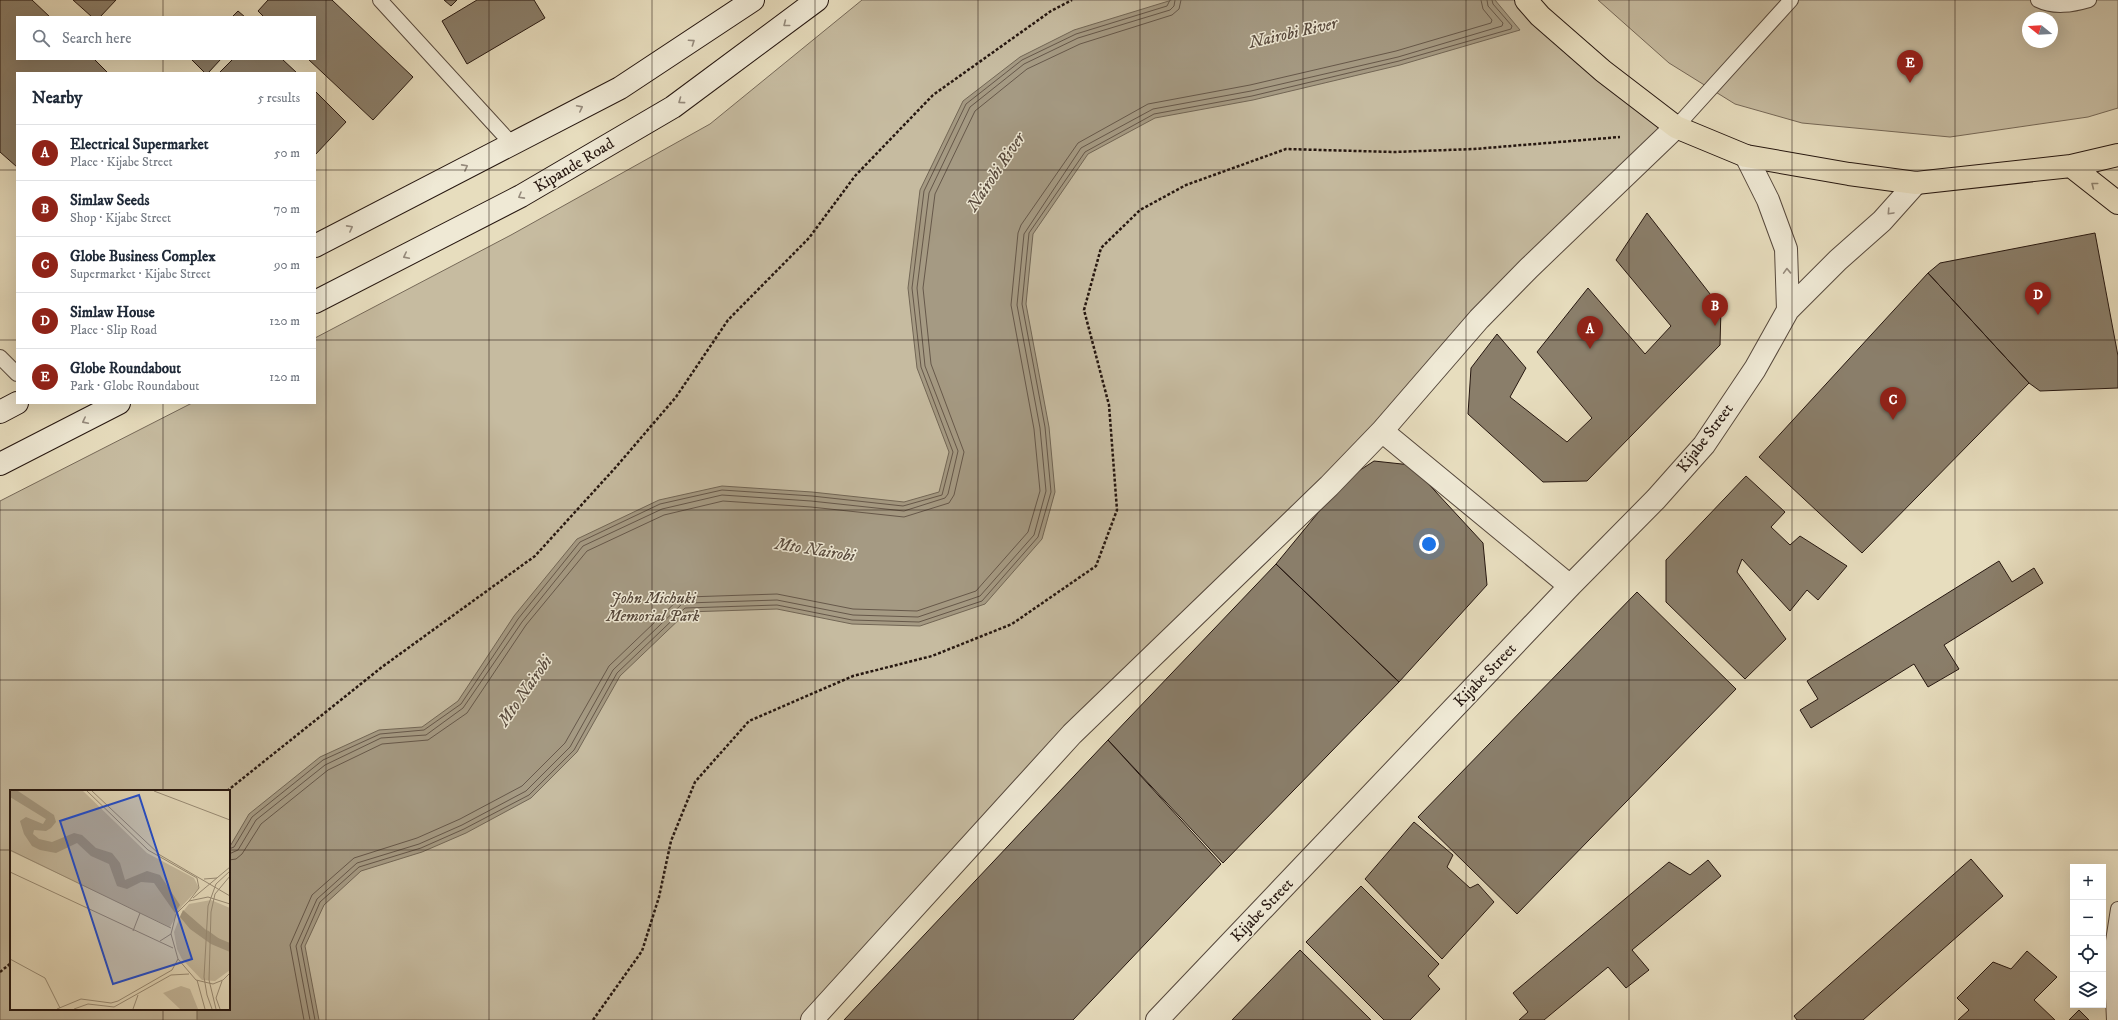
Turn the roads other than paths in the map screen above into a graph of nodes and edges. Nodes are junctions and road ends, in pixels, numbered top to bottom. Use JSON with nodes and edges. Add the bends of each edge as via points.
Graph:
{"nodes":[{"id":1,"x":380,"y":0,"type":"edge"},
{"id":2,"x":753,"y":0,"type":"edge"},
{"id":3,"x":817,"y":0,"type":"edge"},
{"id":4,"x":1526,"y":0,"type":"edge"},
{"id":5,"x":1791,"y":0,"type":"edge"},
{"id":6,"x":2038,"y":0,"type":"edge"},
{"id":7,"x":2089,"y":0,"type":"edge"},
{"id":8,"x":1676,"y":126,"type":"junction"},
{"id":9,"x":511,"y":143,"type":"junction"},
{"id":10,"x":2118,"y":155,"type":"edge"},
{"id":11,"x":1746,"y":156,"type":"junction"},
{"id":12,"x":2071,"y":166,"type":"junction"},
{"id":13,"x":1916,"y":183,"type":"junction"},
{"id":14,"x":2118,"y":203,"type":"edge"},
{"id":15,"x":316,"y":245,"type":"edge"},
{"id":16,"x":316,"y":301,"type":"edge"},
{"id":17,"x":1788,"y":310,"type":"junction"},
{"id":18,"x":0,"y":357,"type":"edge"},
{"id":19,"x":16,"y":373,"type":"edge"},
{"id":20,"x":16,"y":404,"type":"edge"},
{"id":21,"x":118,"y":404,"type":"edge"},
{"id":22,"x":0,"y":412,"type":"edge"},
{"id":23,"x":1382,"y":431,"type":"junction"},
{"id":24,"x":0,"y":464,"type":"edge"},
{"id":25,"x":1570,"y":586,"type":"junction"},
{"id":26,"x":2118,"y":909,"type":"edge"},
{"id":27,"x":812,"y":1020,"type":"edge"},
{"id":28,"x":1157,"y":1020,"type":"edge"},
{"id":29,"x":2114,"y":1020,"type":"edge"}],
"edges":[{"from":1,"to":9,"type":"lane"},
{"from":9,"to":2,"type":"street","one_way":true,"via":[[620,88]]},
{"from":3,"to":16,"type":"street","name":"Kipande Road","one_way":true,"via":[[673,107],[521,196]]},
{"from":4,"to":8,"type":"highway","via":[[1540,16],[1603,71]]},
{"from":5,"to":8,"type":"lane"},
{"from":6,"to":7,"type":"lane","via":[[2046,4],[2073,5]]},
{"from":8,"to":11,"type":"highway"},
{"from":8,"to":23,"type":"street","via":[[1498,299]]},
{"from":15,"to":9,"type":"street","one_way":true},
{"from":10,"to":12,"type":"highway"},
{"from":11,"to":13,"type":"highway"},
{"from":17,"to":11,"type":"street","one_way":true,"via":[[1786,249],[1768,200]]},
{"from":12,"to":13,"type":"highway"},
{"from":14,"to":12,"type":"highway","one_way":true},
{"from":13,"to":17,"type":"street","name":"Kijabe Street","one_way":true,"via":[[1882,220]]},
{"from":17,"to":25,"type":"street","name":"Kijabe Street","via":[[1755,369],[1704,445],[1656,499]]},
{"from":18,"to":19,"type":"lane"},
{"from":20,"to":22,"type":"street"},
{"from":21,"to":24,"type":"street","one_way":true},
{"from":23,"to":25,"type":"street"},
{"from":23,"to":27,"type":"street","via":[[1329,486],[1072,734]]},
{"from":25,"to":28,"type":"street","name":"Kijabe Street"},
{"from":26,"to":29,"type":"lane","via":[[2111,954]]}]}
